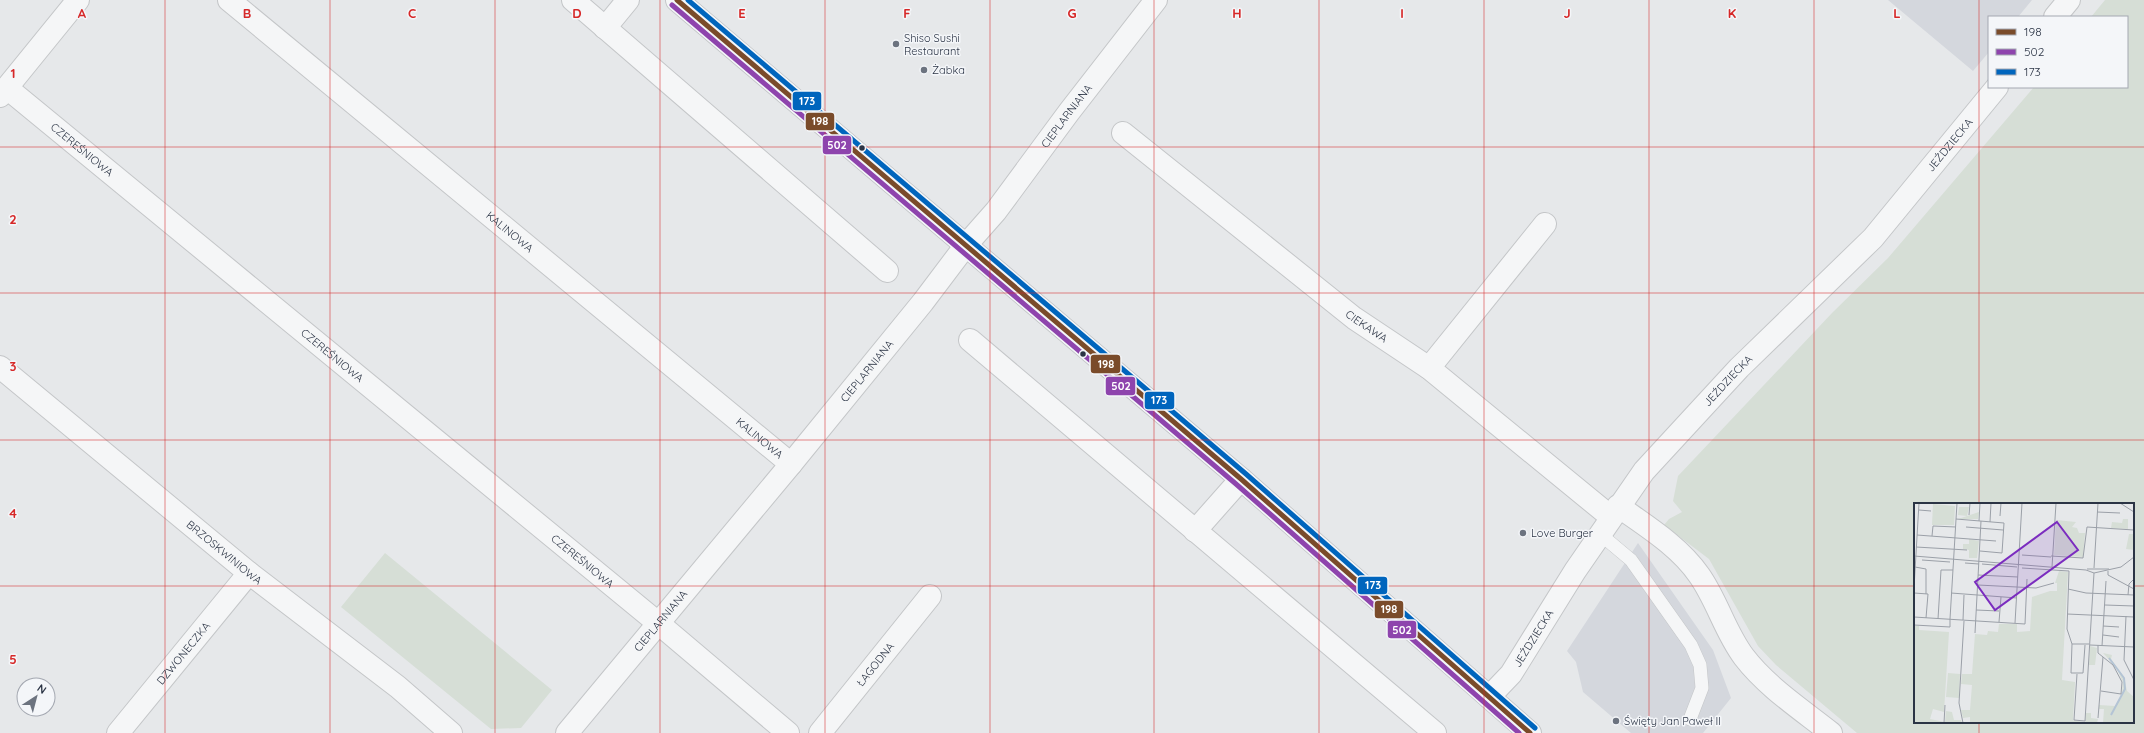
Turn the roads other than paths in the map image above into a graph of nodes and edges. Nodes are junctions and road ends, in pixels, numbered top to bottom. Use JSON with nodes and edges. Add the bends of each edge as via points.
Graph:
{"nodes":[{"id":1,"x":78,"y":0,"type":"edge"},
{"id":2,"x":229,"y":0,"type":"edge"},
{"id":3,"x":572,"y":0,"type":"edge"},
{"id":4,"x":628,"y":0,"type":"edge"},
{"id":5,"x":677,"y":0,"type":"edge"},
{"id":6,"x":1156,"y":0,"type":"edge"},
{"id":7,"x":2069,"y":0,"type":"edge"},
{"id":8,"x":2056,"y":16,"type":"edge"},
{"id":9,"x":605,"y":28,"type":"junction"},
{"id":10,"x":1996,"y":88,"type":"edge"},
{"id":11,"x":3,"y":92,"type":"edge"},
{"id":12,"x":1123,"y":133,"type":"dead end"},
{"id":13,"x":1545,"y":224,"type":"dead end"},
{"id":14,"x":966,"y":245,"type":"junction"},
{"id":15,"x":887,"y":271,"type":"dead end"},
{"id":16,"x":970,"y":340,"type":"dead end"},
{"id":17,"x":0,"y":367,"type":"edge"},
{"id":18,"x":1429,"y":368,"type":"junction"},
{"id":19,"x":791,"y":464,"type":"junction"},
{"id":20,"x":1241,"y":479,"type":"junction"},
{"id":21,"x":1610,"y":519,"type":"junction"},
{"id":22,"x":1195,"y":531,"type":"junction"},
{"id":23,"x":249,"y":572,"type":"junction"},
{"id":24,"x":930,"y":596,"type":"dead end"},
{"id":25,"x":658,"y":623,"type":"junction"},
{"id":26,"x":1489,"y":697,"type":"junction"},
{"id":27,"x":1690,"y":719,"type":"dead end"},
{"id":28,"x":118,"y":733,"type":"edge"},
{"id":29,"x":452,"y":733,"type":"edge"},
{"id":30,"x":567,"y":733,"type":"edge"},
{"id":31,"x":788,"y":733,"type":"edge"},
{"id":32,"x":820,"y":733,"type":"edge"},
{"id":33,"x":1435,"y":733,"type":"edge"},
{"id":34,"x":1530,"y":733,"type":"edge"},
{"id":35,"x":1831,"y":733,"type":"edge"}],
"edges":[{"from":1,"to":11,"type":"street"},
{"from":2,"to":19,"type":"street","name":"KALINOWA"},
{"from":3,"to":9,"type":"street"},
{"from":4,"to":9,"type":"street"},
{"from":5,"to":14,"type":"street"},
{"from":6,"to":14,"type":"street","name":"CIEPLARNIANA","via":[[996,212]]},
{"from":7,"to":8,"type":"street"},
{"from":9,"to":15,"type":"street"},
{"from":10,"to":21,"type":"street","name":"JEŹDZIECKA","via":[[1873,238],[1739,368],[1644,471]]},
{"from":11,"to":25,"type":"street","name":"CZEREŚNIOWA"},
{"from":12,"to":18,"type":"street","name":"CIEKAWA","via":[[1354,318]]},
{"from":13,"to":18,"type":"street"},
{"from":14,"to":19,"type":"street","name":"CIEPLARNIANA"},
{"from":14,"to":20,"type":"street"},
{"from":16,"to":22,"type":"street"},
{"from":17,"to":23,"type":"street","name":"BRZOSKWINIOWA"},
{"from":18,"to":21,"type":"street","name":"CIEKAWA"},
{"from":19,"to":25,"type":"street","name":"CIEPLARNIANA"},
{"from":20,"to":22,"type":"street"},
{"from":20,"to":26,"type":"street"},
{"from":21,"to":26,"type":"street","name":"JEŹDZIECKA","via":[[1511,674]]},
{"from":21,"to":27,"type":"lane","via":[[1631,560],[1691,645],[1700,664],[1702,688]]},
{"from":21,"to":35,"type":"street","name":"CIEKAWA","via":[[1683,556],[1699,575],[1719,609],[1729,634],[1744,657],[1763,677]]},
{"from":22,"to":33,"type":"street"},
{"from":23,"to":28,"type":"street","name":"DZWONECZKA"},
{"from":23,"to":29,"type":"street","name":"BRZOSKWINIOWA","via":[[398,686]]},
{"from":24,"to":32,"type":"street","name":"ŁAGODNA"},
{"from":25,"to":30,"type":"street","name":"CIEPLARNIANA"},
{"from":25,"to":31,"type":"street"},
{"from":26,"to":34,"type":"street"}]}
